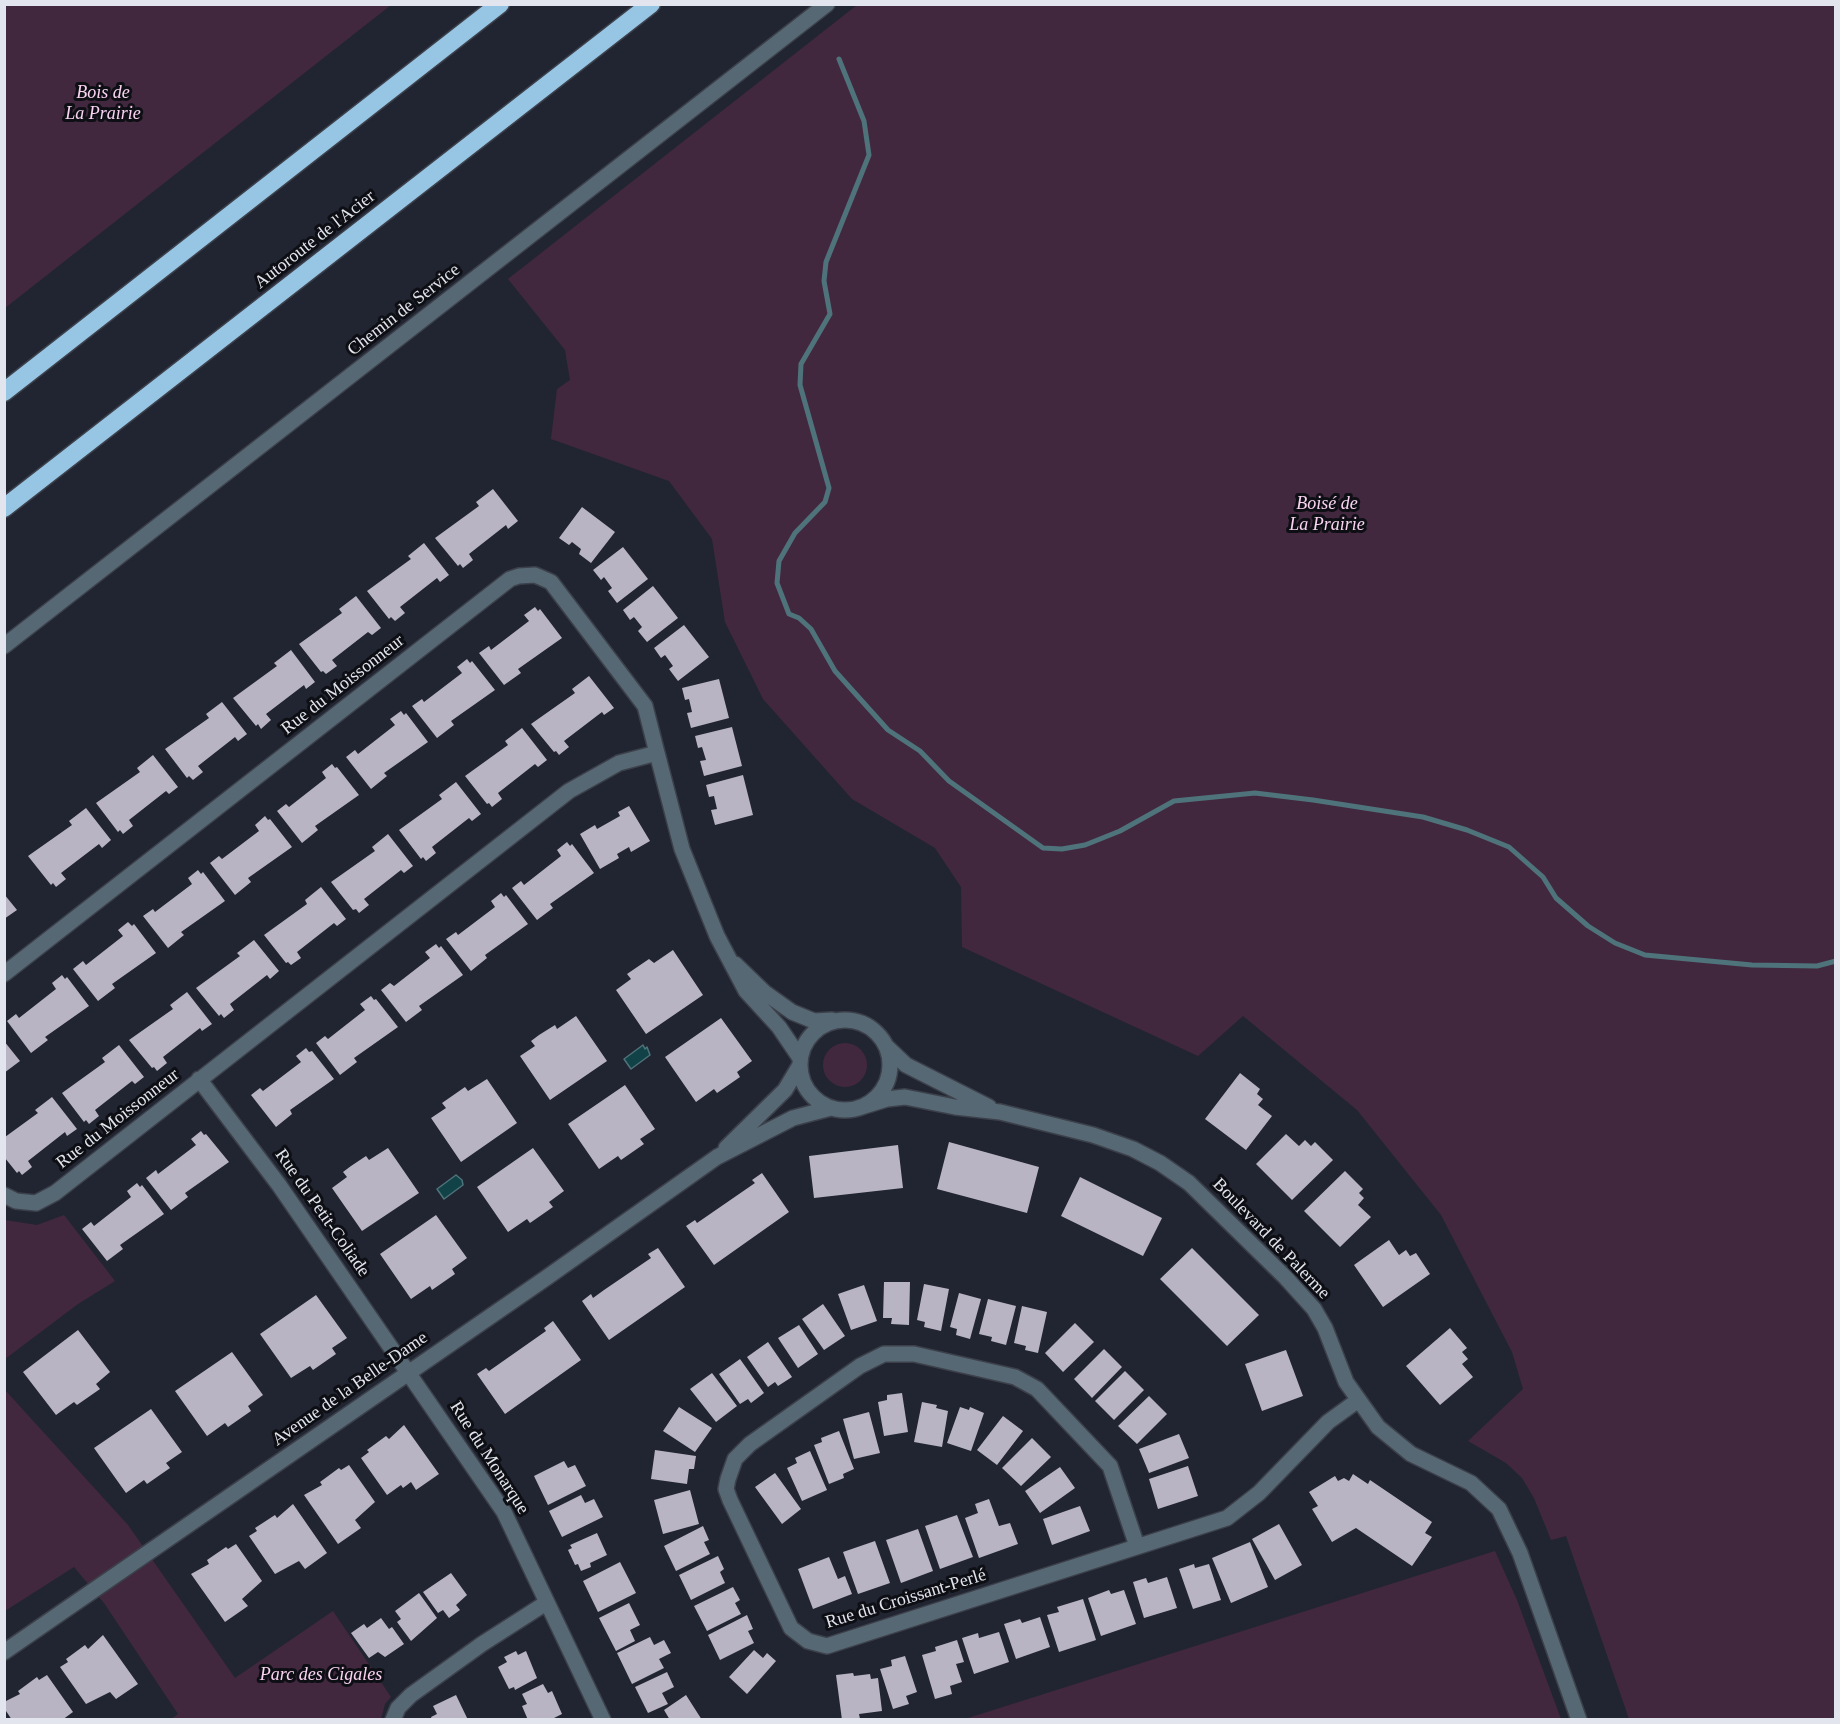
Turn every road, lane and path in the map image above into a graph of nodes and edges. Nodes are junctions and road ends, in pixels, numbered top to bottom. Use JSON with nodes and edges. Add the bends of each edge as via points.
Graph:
{"nodes":[{"id":1,"x":500,"y":4,"type":"edge"},
{"id":2,"x":651,"y":4,"type":"edge"},
{"id":3,"x":827,"y":4,"type":"edge"},
{"id":4,"x":4,"y":392,"type":"edge"},
{"id":5,"x":4,"y":508,"type":"edge"},
{"id":6,"x":4,"y":646,"type":"edge"},
{"id":7,"x":657,"y":753,"type":"junction"},
{"id":8,"x":729,"y":958,"type":"junction"},
{"id":9,"x":4,"y":974,"type":"edge"},
{"id":10,"x":836,"y":1020,"type":"junction"},
{"id":11,"x":887,"y":1047,"type":"junction"},
{"id":12,"x":800,"y":1061,"type":"junction"},
{"id":13,"x":200,"y":1079,"type":"junction"},
{"id":14,"x":831,"y":1108,"type":"junction"},
{"id":15,"x":858,"y":1108,"type":"junction"},
{"id":16,"x":1000,"y":1112,"type":"junction"},
{"id":17,"x":717,"y":1157,"type":"junction"},
{"id":18,"x":4,"y":1195,"type":"edge"},
{"id":19,"x":409,"y":1371,"type":"junction"},
{"id":20,"x":1357,"y":1401,"type":"junction"},
{"id":21,"x":1137,"y":1546,"type":"junction"},
{"id":22,"x":546,"y":1603,"type":"junction"},
{"id":23,"x":4,"y":1652,"type":"edge"},
{"id":24,"x":393,"y":1719,"type":"edge"},
{"id":25,"x":603,"y":1719,"type":"edge"},
{"id":26,"x":1579,"y":1719,"type":"edge"}],
"edges":[{"from":1,"to":4,"type":"highway"},
{"from":2,"to":5,"type":"highway","name":"Autoroute de l'Acier"},
{"from":3,"to":6,"type":"street","name":"Chemin de Service"},
{"from":7,"to":8,"type":"street","name":"Rue du Moissonneur","via":[[686,858]]},
{"from":7,"to":9,"type":"street","name":"Rue du Moissonneur","via":[[640,697],[557,589],[544,578],[519,576],[501,586]]},
{"from":7,"to":13,"type":"street","name":"Rue du Moissonneur","via":[[619,763],[569,791]]},
{"from":8,"to":10,"type":"street","name":"Rue du Moissonneur","via":[[764,992],[792,1012],[814,1020]]},
{"from":8,"to":12,"type":"street","name":"Rue du Moissonneur","via":[[751,998],[779,1027]]},
{"from":10,"to":11,"type":"street","via":[[869,1027]]},
{"from":10,"to":12,"type":"street","via":[[812,1034]]},
{"from":11,"to":15,"type":"street","via":[[889,1077],[883,1091]]},
{"from":11,"to":16,"type":"street","name":"Boulevard de Palerme","via":[[914,1069]]},
{"from":12,"to":14,"type":"street","via":[[808,1091]]},
{"from":12,"to":17,"type":"street","name":"Avenue de la Belle-Dame","via":[[785,1090]]},
{"from":13,"to":18,"type":"street","name":"Rue du Moissonneur","via":[[47,1199],[25,1203]]},
{"from":13,"to":19,"type":"street","name":"Rue du Petit-Coliade"},
{"from":14,"to":15,"type":"street"},
{"from":14,"to":17,"type":"street","name":"Avenue de la Belle-Dame","via":[[793,1118]]},
{"from":15,"to":16,"type":"street","name":"Boulevard de Palerme","via":[[905,1097]]},
{"from":16,"to":20,"type":"street","name":"Boulevard de Palerme","via":[[1117,1143],[1178,1174],[1307,1299],[1325,1328],[1338,1366]]},
{"from":17,"to":19,"type":"street","name":"Avenue de la Belle-Dame"},
{"from":19,"to":22,"type":"street","name":"Rue du Monarque","via":[[504,1512]]},
{"from":19,"to":23,"type":"street","name":"Avenue de la Belle-Dame"},
{"from":20,"to":21,"type":"street","name":"Rue du Croissant-Perlé","via":[[1328,1422],[1237,1512]]},
{"from":20,"to":26,"type":"street","name":"Boulevard de Palerme","via":[[1402,1448],[1471,1483],[1499,1509],[1520,1553]]},
{"from":21,"to":21,"type":"street","name":"Rue du Croissant-Perlé","via":[[1110,1466],[1037,1389],[1015,1377],[914,1354],[884,1354],[860,1366],[750,1444],[735,1459],[726,1489],[791,1628],[817,1644],[837,1644]]},
{"from":22,"to":24,"type":"street","via":[[419,1689],[403,1702]]},
{"from":22,"to":25,"type":"street","name":"Rue du Monarque"}]}
